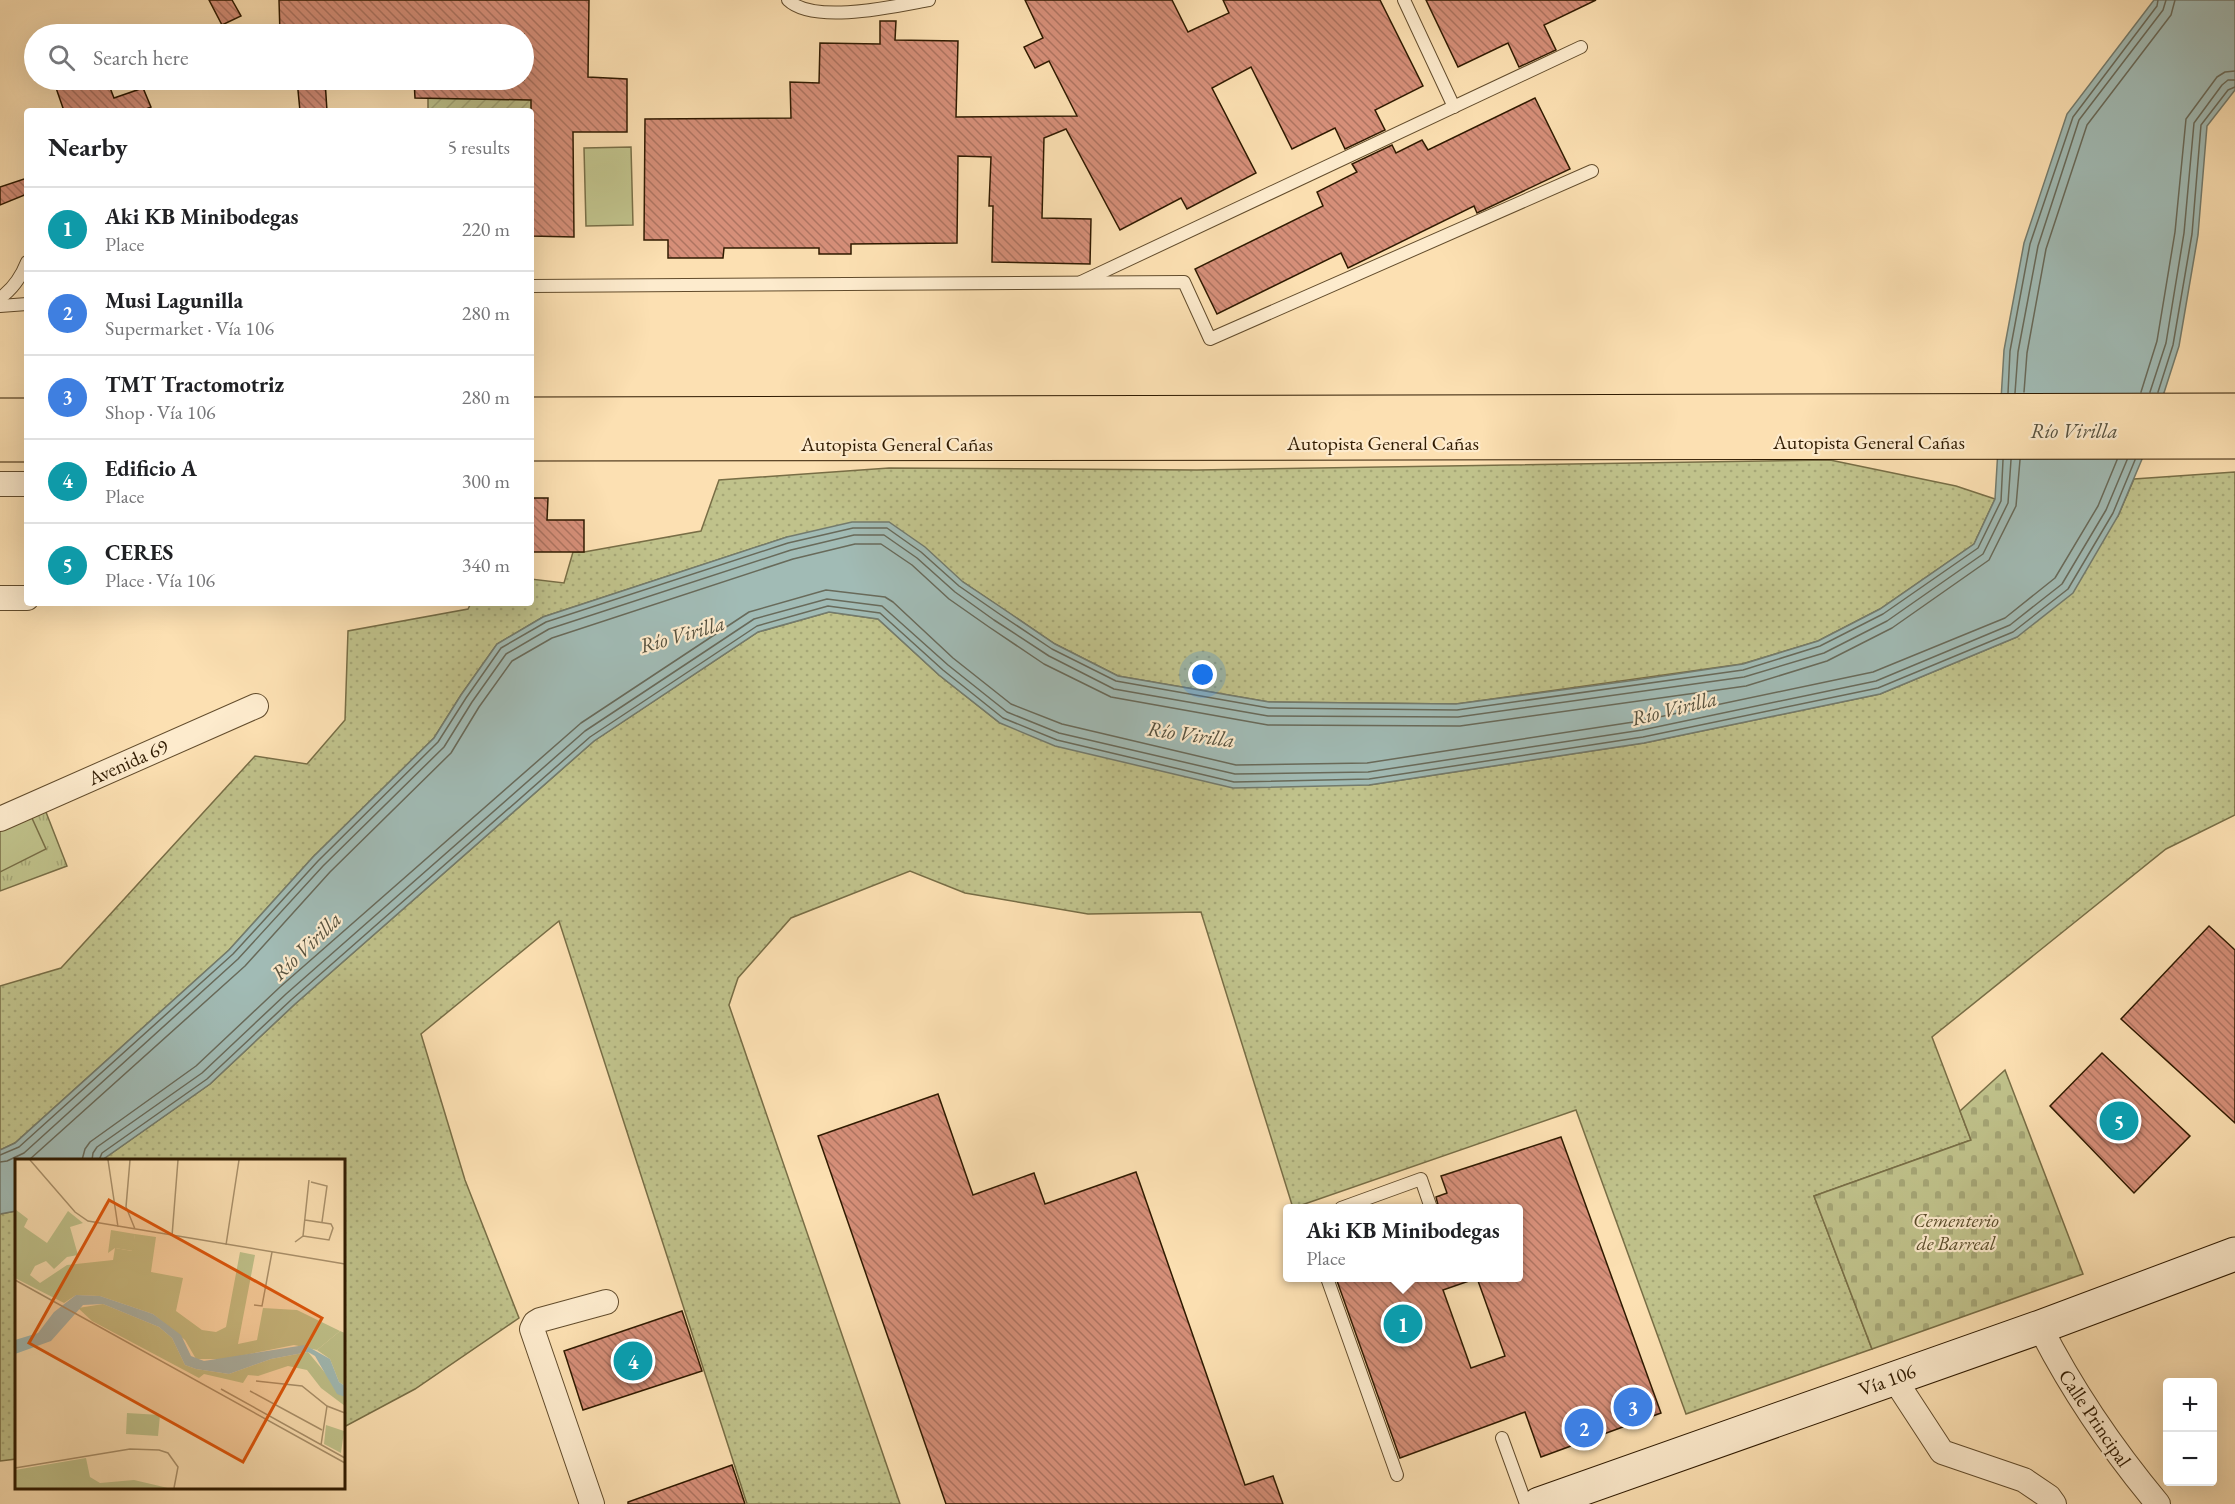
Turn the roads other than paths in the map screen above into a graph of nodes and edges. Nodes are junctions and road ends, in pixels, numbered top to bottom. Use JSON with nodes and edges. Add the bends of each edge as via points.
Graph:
{"nodes":[{"id":1,"x":788,"y":0,"type":"edge"},
{"id":2,"x":929,"y":0,"type":"edge"},
{"id":3,"x":1404,"y":0,"type":"edge"},
{"id":4,"x":1581,"y":47,"type":"dead end"},
{"id":5,"x":1454,"y":107,"type":"junction"},
{"id":6,"x":1592,"y":171,"type":"dead end"},
{"id":7,"x":24,"y":270,"type":"edge"},
{"id":8,"x":1077,"y":284,"type":"junction"},
{"id":9,"x":534,"y":286,"type":"edge"},
{"id":10,"x":0,"y":298,"type":"edge"},
{"id":11,"x":24,"y":304,"type":"edge"},
{"id":12,"x":0,"y":306,"type":"edge"},
{"id":13,"x":2235,"y":410,"type":"edge"},
{"id":14,"x":534,"y":414,"type":"edge"},
{"id":15,"x":0,"y":415,"type":"edge"},
{"id":16,"x":24,"y":415,"type":"edge"},
{"id":17,"x":2235,"y":442,"type":"edge"},
{"id":18,"x":534,"y":444,"type":"edge"},
{"id":19,"x":0,"y":445,"type":"edge"},
{"id":20,"x":24,"y":445,"type":"edge"},
{"id":21,"x":0,"y":484,"type":"edge"},
{"id":22,"x":24,"y":484,"type":"edge"},
{"id":23,"x":0,"y":598,"type":"edge"},
{"id":24,"x":24,"y":598,"type":"edge"},
{"id":25,"x":256,"y":706,"type":"dead end"},
{"id":26,"x":0,"y":819,"type":"edge"},
{"id":27,"x":1354,"y":1204,"type":"edge"},
{"id":28,"x":1429,"y":1204,"type":"edge"},
{"id":29,"x":2234,"y":1256,"type":"edge"},
{"id":30,"x":1328,"y":1282,"type":"edge"},
{"id":31,"x":606,"y":1302,"type":"dead end"},
{"id":32,"x":2040,"y":1327,"type":"junction"},
{"id":33,"x":1893,"y":1377,"type":"junction"},
{"id":34,"x":1502,"y":1438,"type":"dead end"},
{"id":35,"x":1396,"y":1475,"type":"dead end"},
{"id":36,"x":1586,"y":1497,"type":"edge"},
{"id":37,"x":2046,"y":1502,"type":"edge"},
{"id":38,"x":592,"y":1504,"type":"edge"},
{"id":39,"x":1526,"y":1504,"type":"edge"},
{"id":40,"x":1539,"y":1504,"type":"edge"},
{"id":41,"x":2158,"y":1504,"type":"edge"}],
"edges":[{"from":1,"to":2,"type":"lane","via":[[794,6],[826,14]]},
{"from":3,"to":5,"type":"lane"},
{"from":4,"to":5,"type":"lane"},
{"from":5,"to":8,"type":"lane"},
{"from":6,"to":8,"type":"lane","via":[[1210,339],[1184,282]]},
{"from":7,"to":10,"type":"lane"},
{"from":8,"to":9,"type":"lane"},
{"from":11,"to":12,"type":"lane"},
{"from":13,"to":14,"type":"highway","name":"Autopista General Cañas"},
{"from":15,"to":16,"type":"highway"},
{"from":17,"to":18,"type":"highway","name":"Autopista General Cañas"},
{"from":19,"to":20,"type":"highway"},
{"from":21,"to":22,"type":"street"},
{"from":23,"to":24,"type":"street"},
{"from":25,"to":26,"type":"street","name":"Avenida 69"},
{"from":27,"to":28,"type":"lane","via":[[1421,1179]]},
{"from":29,"to":32,"type":"main road","name":"Vía 106"},
{"from":30,"to":35,"type":"lane"},
{"from":31,"to":38,"type":"street","via":[[540,1320],[532,1329]]},
{"from":32,"to":33,"type":"main road","name":"Vía 106"},
{"from":32,"to":41,"type":"street","name":"Calle Principal","via":[[2090,1412]]},
{"from":33,"to":36,"type":"main road","name":"Vía 106"},
{"from":33,"to":37,"type":"street","via":[[1942,1452],[2024,1480]]},
{"from":34,"to":39,"type":"lane"},
{"from":36,"to":40,"type":"main road","name":"Vía 106"}]}
